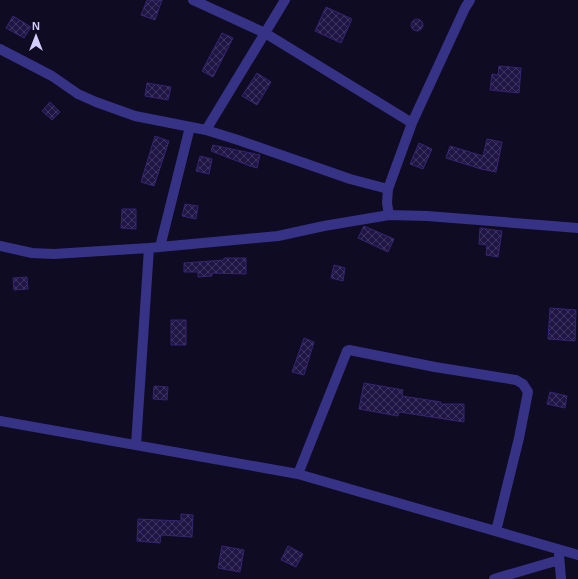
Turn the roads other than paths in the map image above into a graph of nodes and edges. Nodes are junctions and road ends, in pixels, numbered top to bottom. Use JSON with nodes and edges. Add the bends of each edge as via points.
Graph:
{"nodes":[{"id":1,"x":193,"y":0,"type":"edge"},
{"id":2,"x":285,"y":0,"type":"edge"},
{"id":3,"x":470,"y":0,"type":"edge"},
{"id":4,"x":265,"y":33,"type":"junction"},
{"id":5,"x":0,"y":48,"type":"edge"},
{"id":6,"x":412,"y":123,"type":"junction"},
{"id":7,"x":190,"y":127,"type":"junction"},
{"id":8,"x":206,"y":130,"type":"junction"},
{"id":9,"x":388,"y":189,"type":"junction"},
{"id":10,"x":389,"y":215,"type":"junction"},
{"id":11,"x":578,"y":228,"type":"edge"},
{"id":12,"x":0,"y":246,"type":"edge"},
{"id":13,"x":160,"y":247,"type":"junction"},
{"id":14,"x":149,"y":248,"type":"junction"},
{"id":15,"x":0,"y":421,"type":"edge"},
{"id":16,"x":136,"y":445,"type":"junction"},
{"id":17,"x":298,"y":474,"type":"junction"},
{"id":18,"x":496,"y":531,"type":"junction"},
{"id":19,"x":559,"y":555,"type":"junction"},
{"id":20,"x":578,"y":555,"type":"edge"},
{"id":21,"x":494,"y":579,"type":"edge"},
{"id":22,"x":561,"y":579,"type":"edge"}],
"edges":[{"from":1,"to":4,"type":"street"},
{"from":2,"to":4,"type":"street"},
{"from":3,"to":6,"type":"street","via":[[464,8]]},
{"from":4,"to":6,"type":"street"},
{"from":4,"to":8,"type":"street"},
{"from":5,"to":7,"type":"street","via":[[96,102],[135,116]]},
{"from":6,"to":9,"type":"street"},
{"from":7,"to":8,"type":"street"},
{"from":7,"to":13,"type":"street"},
{"from":8,"to":9,"type":"street","via":[[350,179]]},
{"from":9,"to":10,"type":"street"},
{"from":10,"to":11,"type":"street"},
{"from":10,"to":13,"type":"street","via":[[278,236]]},
{"from":12,"to":14,"type":"street","via":[[32,253],[54,254]]},
{"from":13,"to":14,"type":"street"},
{"from":14,"to":16,"type":"street"},
{"from":15,"to":16,"type":"street"},
{"from":16,"to":17,"type":"street"},
{"from":17,"to":18,"type":"street"},
{"from":17,"to":18,"type":"street","via":[[349,350],[516,380],[523,384],[528,392]]},
{"from":18,"to":19,"type":"street"},
{"from":19,"to":20,"type":"street"},
{"from":19,"to":21,"type":"street"},
{"from":19,"to":22,"type":"street"}]}
